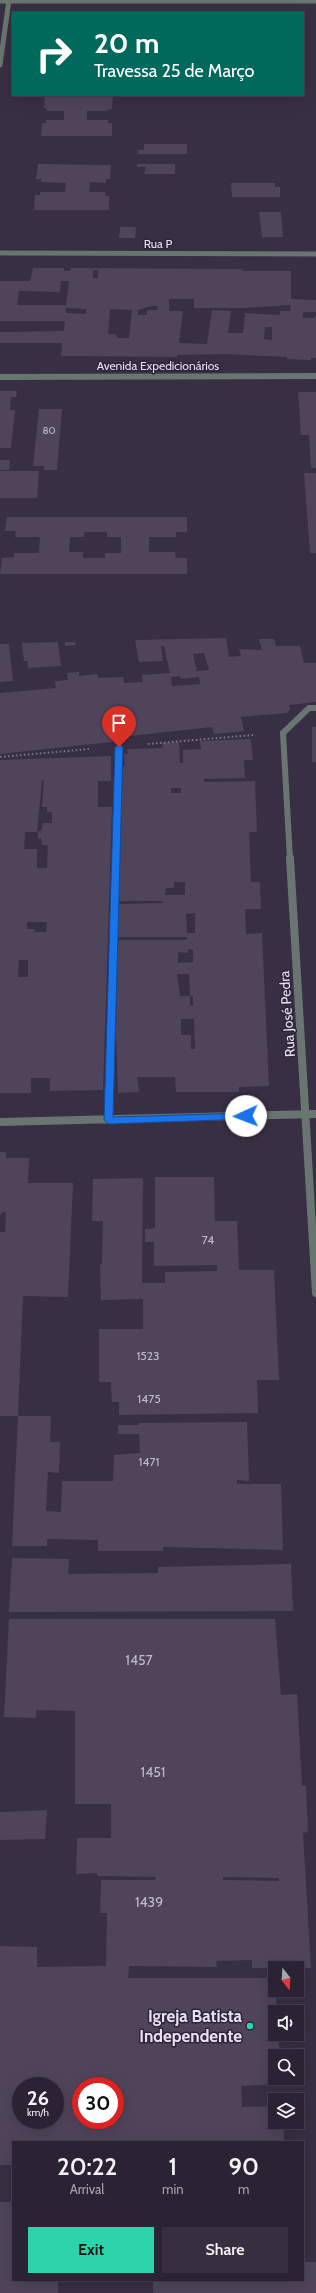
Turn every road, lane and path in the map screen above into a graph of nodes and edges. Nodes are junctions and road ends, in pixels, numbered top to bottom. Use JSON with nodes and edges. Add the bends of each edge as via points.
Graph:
{"nodes":[{"id":1,"x":0,"y":1,"type":"edge"},
{"id":2,"x":9,"y":1,"type":"edge"},
{"id":3,"x":316,"y":1,"type":"edge"},
{"id":4,"x":0,"y":65,"type":"edge"},
{"id":5,"x":0,"y":253,"type":"edge"},
{"id":6,"x":316,"y":254,"type":"edge"},
{"id":7,"x":316,"y":376,"type":"edge"},
{"id":8,"x":0,"y":377,"type":"edge"},
{"id":9,"x":316,"y":708,"type":"edge"},
{"id":10,"x":119,"y":747,"type":"dead end"},
{"id":11,"x":307,"y":1114,"type":"junction"},
{"id":12,"x":316,"y":1114,"type":"edge"},
{"id":13,"x":109,"y":1120,"type":"junction"},
{"id":14,"x":0,"y":1122,"type":"edge"},
{"id":15,"x":316,"y":1293,"type":"edge"}],
"edges":[{"from":1,"to":2,"type":"street"},
{"from":2,"to":3,"type":"street"},
{"from":2,"to":4,"type":"street"},
{"from":5,"to":6,"type":"street","name":"Rua P"},
{"from":7,"to":8,"type":"street","name":"Avenida Expedicionários"},
{"from":9,"to":11,"type":"street","name":"Rua José Pedra","via":[[309,708],[282,733]]},
{"from":10,"to":13,"type":"street"},
{"from":11,"to":12,"type":"street"},
{"from":11,"to":13,"type":"street"},
{"from":11,"to":15,"type":"street","name":"Rua José Pedra"},
{"from":13,"to":14,"type":"street"}]}
